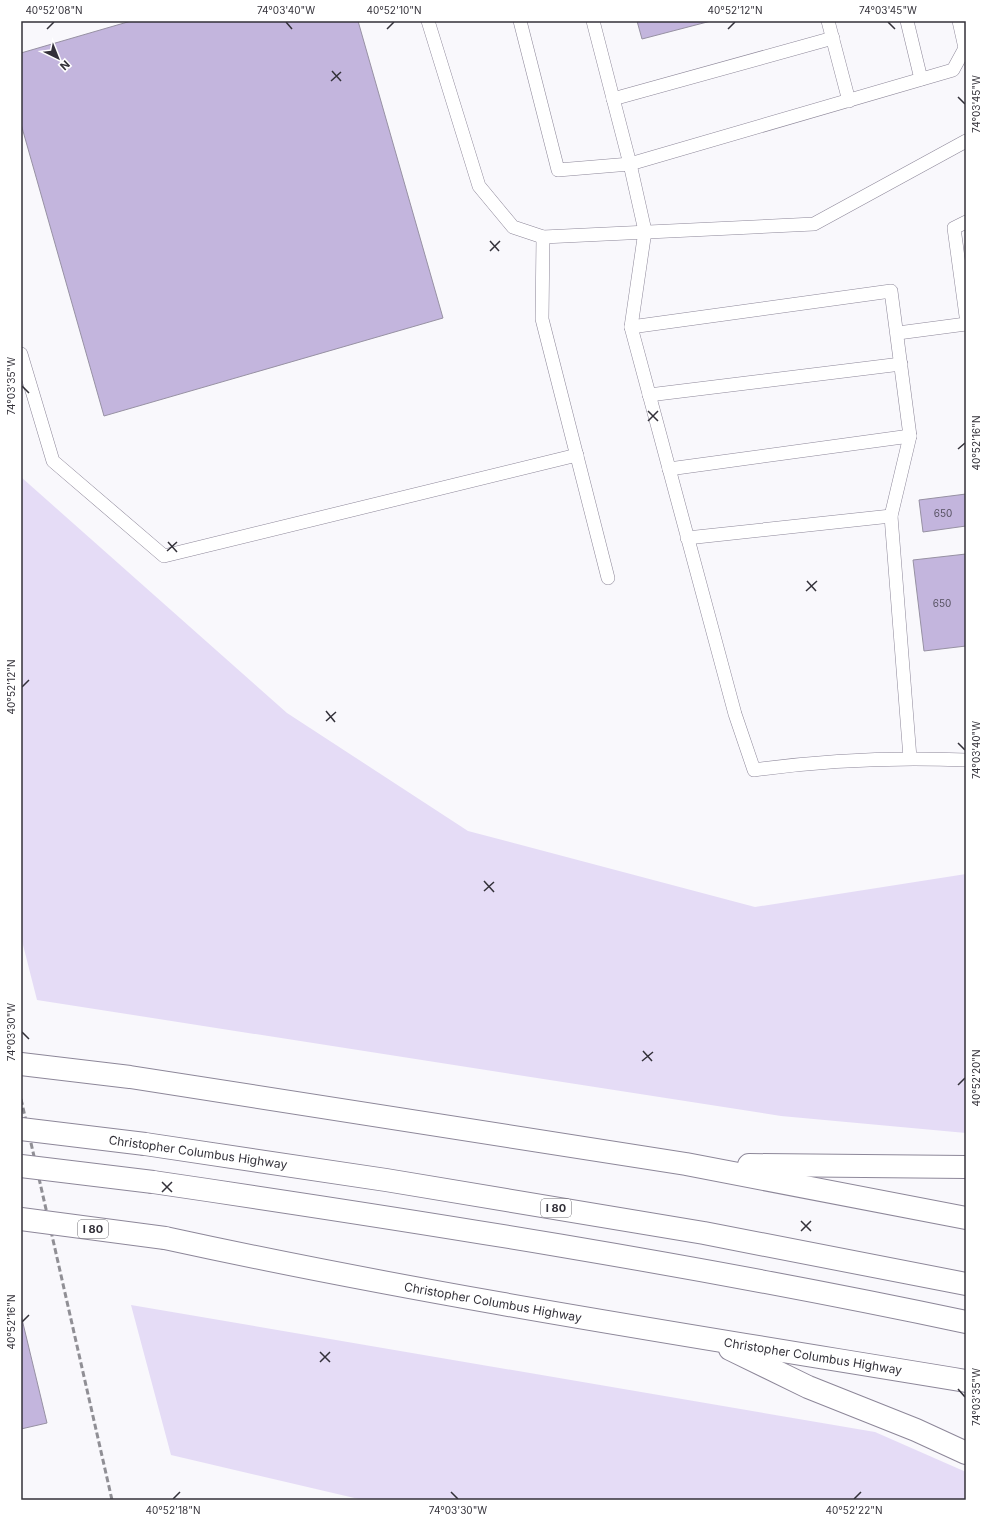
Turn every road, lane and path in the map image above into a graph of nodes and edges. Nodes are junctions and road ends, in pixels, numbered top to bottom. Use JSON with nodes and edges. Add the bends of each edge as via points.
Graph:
{"nodes":[{"id":1,"x":428,"y":21,"type":"edge"},
{"id":2,"x":520,"y":21,"type":"edge"},
{"id":3,"x":593,"y":21,"type":"edge"},
{"id":4,"x":828,"y":21,"type":"edge"},
{"id":5,"x":907,"y":21,"type":"edge"},
{"id":6,"x":959,"y":21,"type":"edge"},
{"id":7,"x":833,"y":38,"type":"junction"},
{"id":8,"x":921,"y":79,"type":"junction"},
{"id":9,"x":613,"y":99,"type":"junction"},
{"id":10,"x":849,"y":101,"type":"junction"},
{"id":11,"x":966,"y":141,"type":"edge"},
{"id":12,"x":630,"y":164,"type":"junction"},
{"id":13,"x":966,"y":222,"type":"edge"},
{"id":14,"x":644,"y":231,"type":"junction"},
{"id":15,"x":543,"y":237,"type":"junction"},
{"id":16,"x":966,"y":316,"type":"edge"},
{"id":17,"x":966,"y":324,"type":"edge"},
{"id":18,"x":631,"y":327,"type":"junction"},
{"id":19,"x":898,"y":333,"type":"junction"},
{"id":20,"x":21,"y":354,"type":"edge"},
{"id":21,"x":901,"y":364,"type":"junction"},
{"id":22,"x":649,"y":395,"type":"junction"},
{"id":23,"x":910,"y":436,"type":"junction"},
{"id":24,"x":577,"y":455,"type":"junction"},
{"id":25,"x":669,"y":469,"type":"junction"},
{"id":26,"x":891,"y":516,"type":"junction"},
{"id":27,"x":687,"y":538,"type":"junction"},
{"id":28,"x":608,"y":578,"type":"dead end"},
{"id":29,"x":910,"y":758,"type":"junction"},
{"id":30,"x":966,"y":760,"type":"edge"},
{"id":31,"x":21,"y":1064,"type":"edge"},
{"id":32,"x":21,"y":1129,"type":"edge"},
{"id":33,"x":686,"y":1164,"type":"junction"},
{"id":34,"x":21,"y":1166,"type":"edge"},
{"id":35,"x":966,"y":1168,"type":"edge"},
{"id":36,"x":966,"y":1218,"type":"edge"},
{"id":37,"x":21,"y":1219,"type":"edge"},
{"id":38,"x":966,"y":1284,"type":"edge"},
{"id":39,"x":966,"y":1322,"type":"edge"},
{"id":40,"x":709,"y":1338,"type":"junction"},
{"id":41,"x":966,"y":1381,"type":"edge"},
{"id":42,"x":966,"y":1454,"type":"edge"}],
"edges":[{"from":1,"to":15,"type":"lane","via":[[479,186],[513,226]]},
{"from":2,"to":12,"type":"lane","via":[[558,170]]},
{"from":3,"to":9,"type":"lane"},
{"from":4,"to":7,"type":"lane"},
{"from":5,"to":8,"type":"lane"},
{"from":6,"to":8,"type":"lane","via":[[965,48],[953,70]]},
{"from":7,"to":9,"type":"lane"},
{"from":7,"to":10,"type":"lane"},
{"from":8,"to":10,"type":"lane"},
{"from":9,"to":12,"type":"lane"},
{"from":10,"to":12,"type":"lane"},
{"from":11,"to":14,"type":"lane","via":[[814,224]]},
{"from":12,"to":14,"type":"lane"},
{"from":13,"to":16,"type":"lane","via":[[954,228]]},
{"from":14,"to":15,"type":"lane"},
{"from":14,"to":18,"type":"lane"},
{"from":15,"to":24,"type":"lane","via":[[542,319]]},
{"from":17,"to":19,"type":"lane"},
{"from":18,"to":19,"type":"lane","via":[[891,291]]},
{"from":18,"to":22,"type":"lane"},
{"from":19,"to":21,"type":"lane"},
{"from":20,"to":24,"type":"lane","via":[[53,461],[164,556]]},
{"from":21,"to":22,"type":"lane"},
{"from":21,"to":23,"type":"lane"},
{"from":22,"to":25,"type":"lane"},
{"from":23,"to":25,"type":"lane"},
{"from":23,"to":26,"type":"lane"},
{"from":24,"to":28,"type":"lane"},
{"from":25,"to":27,"type":"lane"},
{"from":26,"to":27,"type":"lane"},
{"from":26,"to":29,"type":"lane"},
{"from":27,"to":29,"type":"lane","via":[[735,714],[754,770],[805,763]]},
{"from":29,"to":30,"type":"lane"},
{"from":31,"to":33,"type":"highway","via":[[130,1077]]},
{"from":32,"to":38,"type":"highway","name":"Christopher Columbus Highway","number":"I 80","bridge":true,"via":[[145,1144],[386,1180],[704,1233]]},
{"from":33,"to":35,"type":"highway"},
{"from":33,"to":36,"type":"highway"},
{"from":34,"to":39,"type":"highway","bridge":true,"via":[[153,1182],[384,1216],[652,1261]]},
{"from":37,"to":40,"type":"highway","name":"Christopher Columbus Highway","number":"I 80","bridge":true,"via":[[166,1238],[295,1266]]},
{"from":40,"to":41,"type":"highway","name":"Christopher Columbus Highway","number":"I 80"},
{"from":40,"to":42,"type":"highway","via":[[808,1387],[916,1430]]}]}
